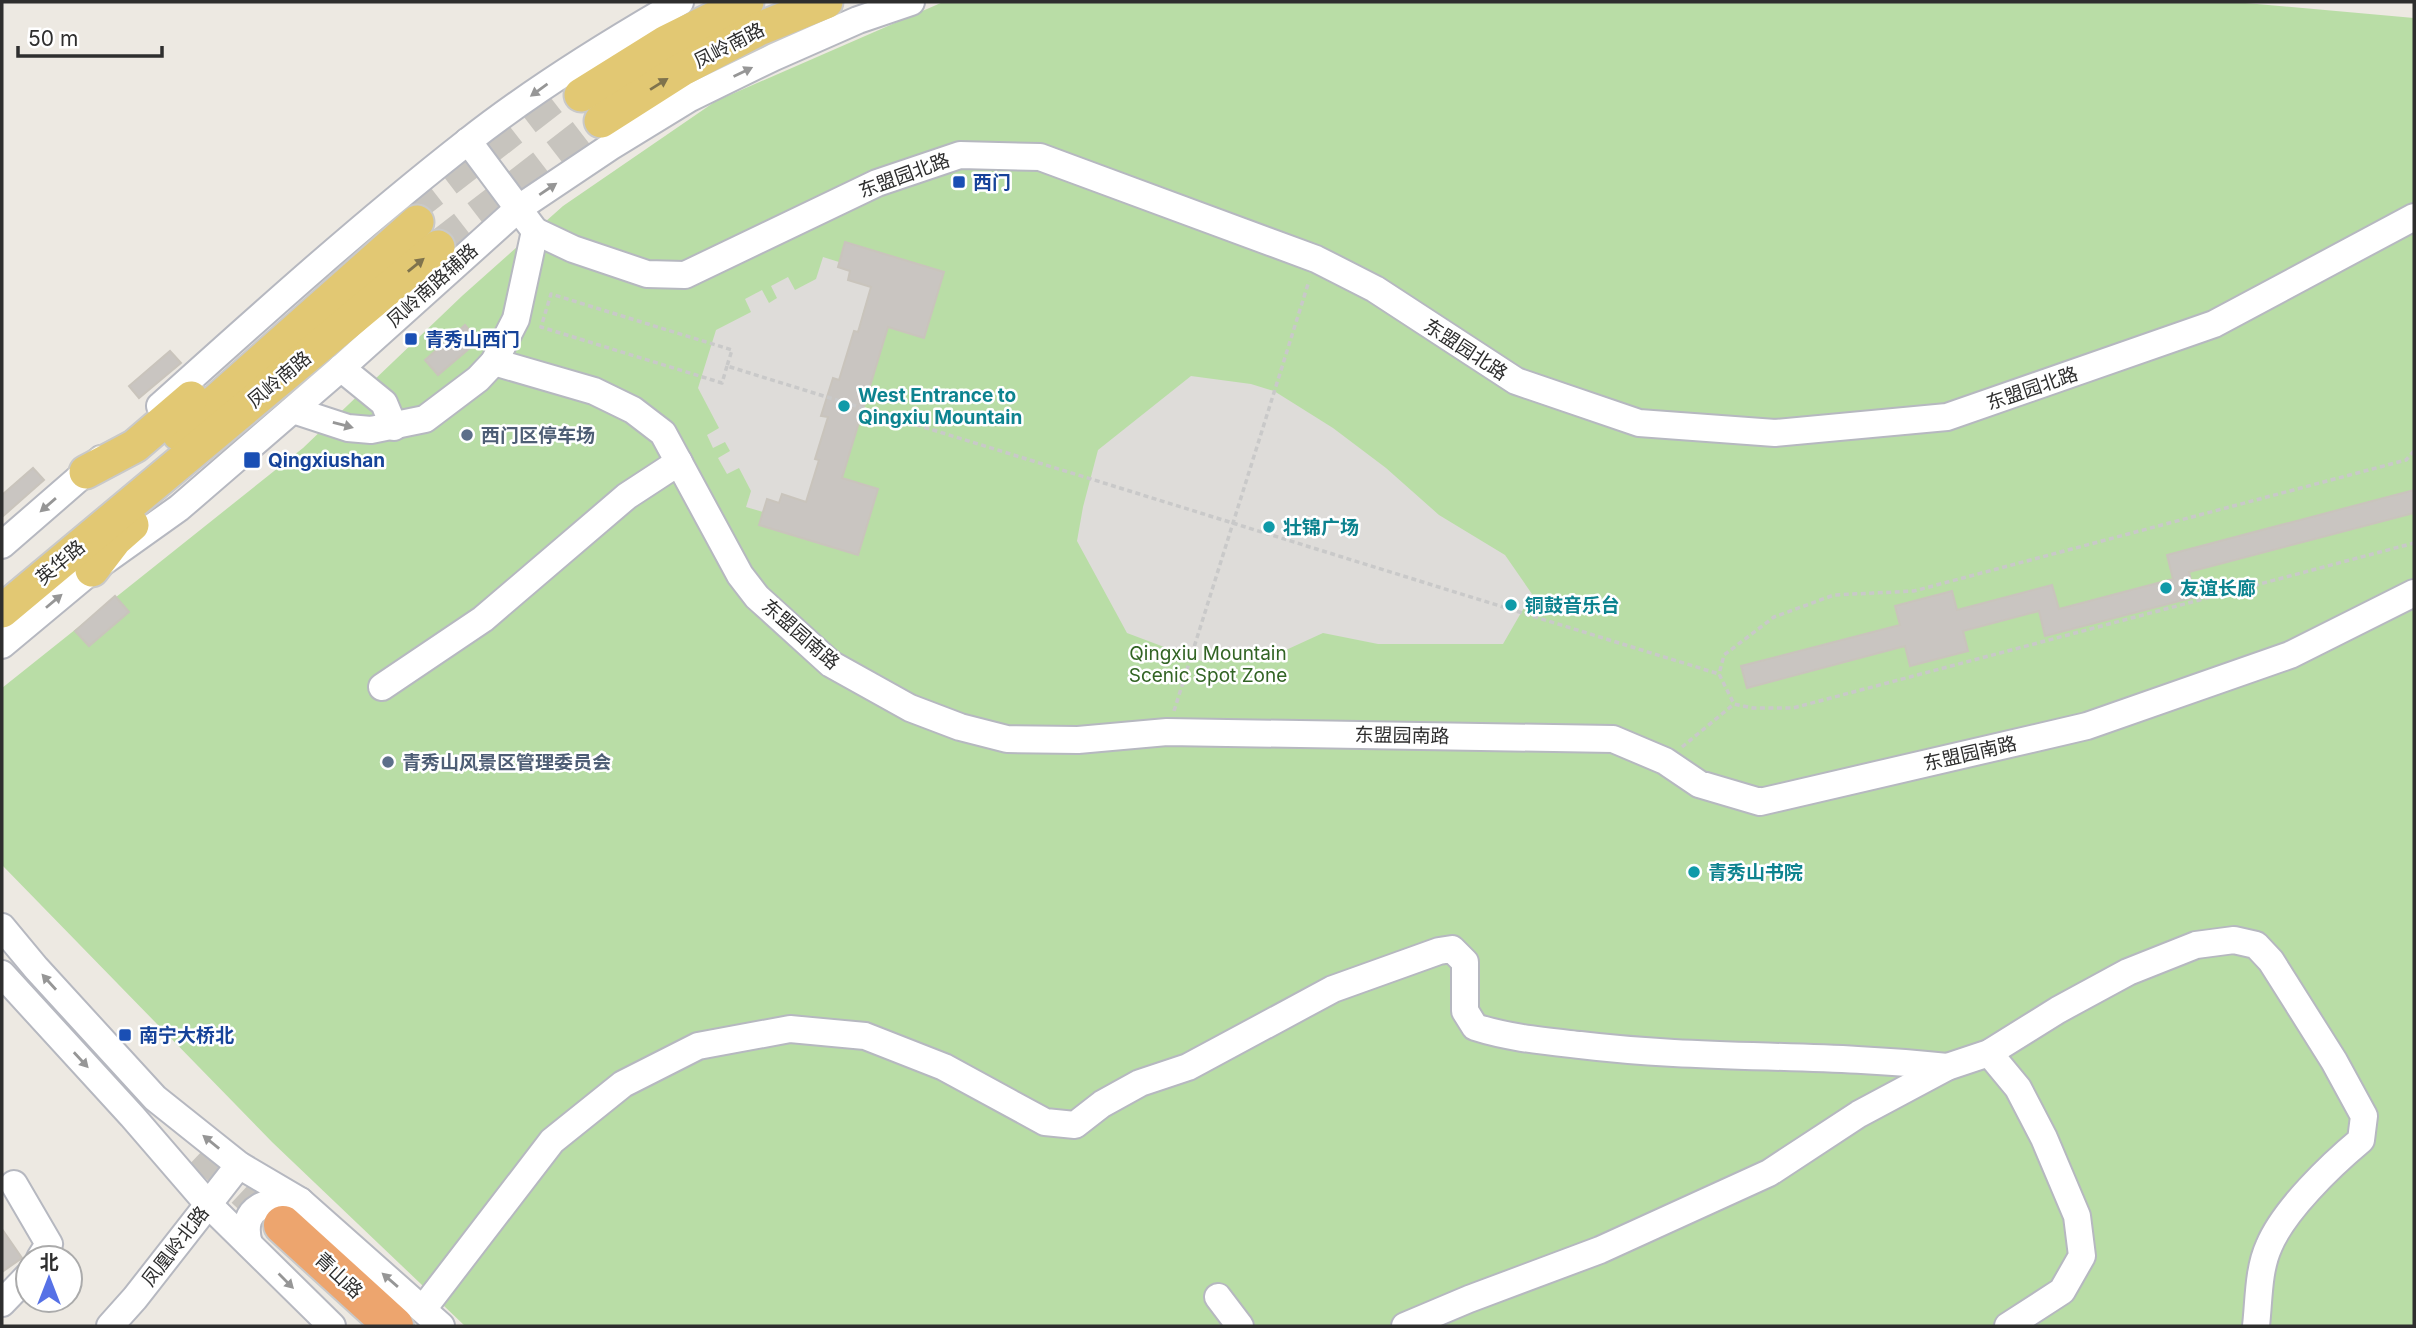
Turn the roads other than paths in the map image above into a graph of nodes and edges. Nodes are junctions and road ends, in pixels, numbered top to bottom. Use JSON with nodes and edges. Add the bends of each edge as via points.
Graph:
{"nodes":[{"id":1,"x":680,"y":2,"type":"edge"},
{"id":2,"x":716,"y":2,"type":"edge"},
{"id":3,"x":747,"y":2,"type":"edge"},
{"id":4,"x":826,"y":2,"type":"edge"},
{"id":5,"x":911,"y":2,"type":"edge"},
{"id":6,"x":584,"y":100,"type":"junction"},
{"id":7,"x":468,"y":141,"type":"junction"},
{"id":8,"x":519,"y":208,"type":"junction"},
{"id":9,"x":2414,"y":216,"type":"edge"},
{"id":10,"x":535,"y":231,"type":"junction"},
{"id":11,"x":438,"y":247,"type":"tunnel mouth"},
{"id":12,"x":381,"y":294,"type":"junction"},
{"id":13,"x":494,"y":362,"type":"junction"},
{"id":14,"x":341,"y":368,"type":"junction"},
{"id":15,"x":293,"y":410,"type":"junction"},
{"id":16,"x":394,"y":427,"type":"junction"},
{"id":17,"x":679,"y":462,"type":"junction"},
{"id":18,"x":86,"y":472,"type":"junction"},
{"id":19,"x":114,"y":505,"type":"junction"},
{"id":20,"x":2,"y":545,"type":"edge"},
{"id":21,"x":92,"y":570,"type":"junction"},
{"id":22,"x":2,"y":586,"type":"edge"},
{"id":23,"x":2414,"y":593,"type":"edge"},
{"id":24,"x":2,"y":611,"type":"edge"},
{"id":25,"x":2,"y":645,"type":"edge"},
{"id":26,"x":382,"y":687,"type":"dead end"},
{"id":27,"x":2,"y":927,"type":"edge"},
{"id":28,"x":2,"y":974,"type":"edge"},
{"id":29,"x":1989,"y":1053,"type":"junction"},
{"id":30,"x":1947,"y":1067,"type":"junction"},
{"id":31,"x":239,"y":1165,"type":"junction"},
{"id":32,"x":14,"y":1184,"type":"dead end"},
{"id":33,"x":208,"y":1204,"type":"junction"},
{"id":34,"x":276,"y":1227,"type":"junction"},
{"id":35,"x":49,"y":1244,"type":"edge"},
{"id":36,"x":1218,"y":1297,"type":"dead end"},
{"id":37,"x":419,"y":1321,"type":"edge"},
{"id":38,"x":2019,"y":1323,"type":"edge"},
{"id":39,"x":110,"y":1326,"type":"edge"},
{"id":40,"x":332,"y":1326,"type":"edge"},
{"id":41,"x":364,"y":1326,"type":"edge"},
{"id":42,"x":1240,"y":1326,"type":"edge"},
{"id":43,"x":1405,"y":1326,"type":"edge"},
{"id":44,"x":2256,"y":1326,"type":"edge"}],
"edges":[{"from":1,"to":7,"type":"street","one_way":true,"via":[[617,38]]},
{"from":2,"to":6,"type":"main road","via":[[659,30]]},
{"from":3,"to":6,"type":"main road","name":"凤岭南路","via":[[666,43]]},
{"from":6,"to":4,"type":"main road","name":"凤岭南路","one_way":true,"via":[[681,70],[759,29]]},
{"from":8,"to":5,"type":"street","name":"凤岭南路辅路","one_way":true,"via":[[691,98],[858,20]]},
{"from":7,"to":8,"type":"street"},
{"from":7,"to":18,"type":"street","via":[[252,323]]},
{"from":8,"to":10,"type":"street"},
{"from":8,"to":14,"type":"street","name":"凤岭南路辅路"},
{"from":9,"to":10,"type":"street","name":"东盟园北路","via":[[2214,324],[1947,417],[1775,433],[1639,424],[1517,381],[1375,289],[1316,259],[1040,157],[960,155],[877,183],[685,275],[647,274]]},
{"from":10,"to":13,"type":"street","via":[[516,319]]},
{"from":12,"to":11,"type":"main road","name":"凤岭南路","one_way":true},
{"from":12,"to":19,"type":"main road","name":"凤岭南路"},
{"from":12,"to":21,"type":"main road","via":[[323,360],[115,540]]},
{"from":13,"to":16,"type":"street","via":[[425,419]]},
{"from":13,"to":17,"type":"street","name":"东盟园南路","via":[[594,391],[633,411],[663,433]]},
{"from":14,"to":15,"type":"street","name":"凤岭南路辅路"},
{"from":14,"to":16,"type":"street","via":[[384,403]]},
{"from":15,"to":16,"type":"street","one_way":true,"via":[[348,428]]},
{"from":15,"to":21,"type":"street","name":"凤岭南路辅路","via":[[179,508]]},
{"from":17,"to":23,"type":"street","name":"东盟园南路","via":[[740,575],[757,597],[831,664],[910,708],[960,727],[1007,739],[1078,740],[1167,732],[1613,739],[1665,761],[1699,784],[1760,802],[2087,726],[2290,656]]},
{"from":17,"to":26,"type":"street","via":[[627,496],[483,620]]},
{"from":18,"to":19,"type":"main road","name":"凤岭南路","via":[[135,446],[412,216]]},
{"from":18,"to":20,"type":"street","one_way":true},
{"from":19,"to":22,"type":"main road","name":"英华路"},
{"from":19,"to":24,"type":"main road","name":"英华路"},
{"from":25,"to":21,"type":"street","name":"凤岭南路辅路","one_way":true},
{"from":31,"to":27,"type":"street","one_way":true,"via":[[155,1098]]},
{"from":28,"to":33,"type":"street","one_way":true},
{"from":29,"to":30,"type":"street"},
{"from":29,"to":38,"type":"street","via":[[2018,1088],[2044,1138],[2077,1216],[2082,1256],[2062,1291]]},
{"from":29,"to":44,"type":"street","via":[[2128,972],[2196,945],[2234,940],[2256,945],[2271,961],[2364,1116],[2361,1140],[2330,1166],[2269,1245]]},
{"from":30,"to":37,"type":"street","via":[[1888,1060],[1633,1051],[1500,1035],[1475,1027],[1465,1011],[1465,962],[1452,949],[1333,989],[1188,1067],[1140,1083],[1075,1125],[1045,1122],[944,1068],[865,1036],[790,1030],[698,1046],[623,1084],[552,1141]]},
{"from":30,"to":43,"type":"street","via":[[1858,1114],[1769,1173],[1600,1250]]},
{"from":31,"to":33,"type":"street","name":"凤凰岭北路"},
{"from":31,"to":34,"type":"street"},
{"from":32,"to":35,"type":"street"},
{"from":33,"to":34,"type":"street"},
{"from":33,"to":39,"type":"street","name":"凤凰岭北路"},
{"from":37,"to":34,"type":"highway","name":"青山路","one_way":true},
{"from":34,"to":40,"type":"street","one_way":true},
{"from":34,"to":41,"type":"highway","name":"青山路"},
{"from":36,"to":42,"type":"street"}]}
